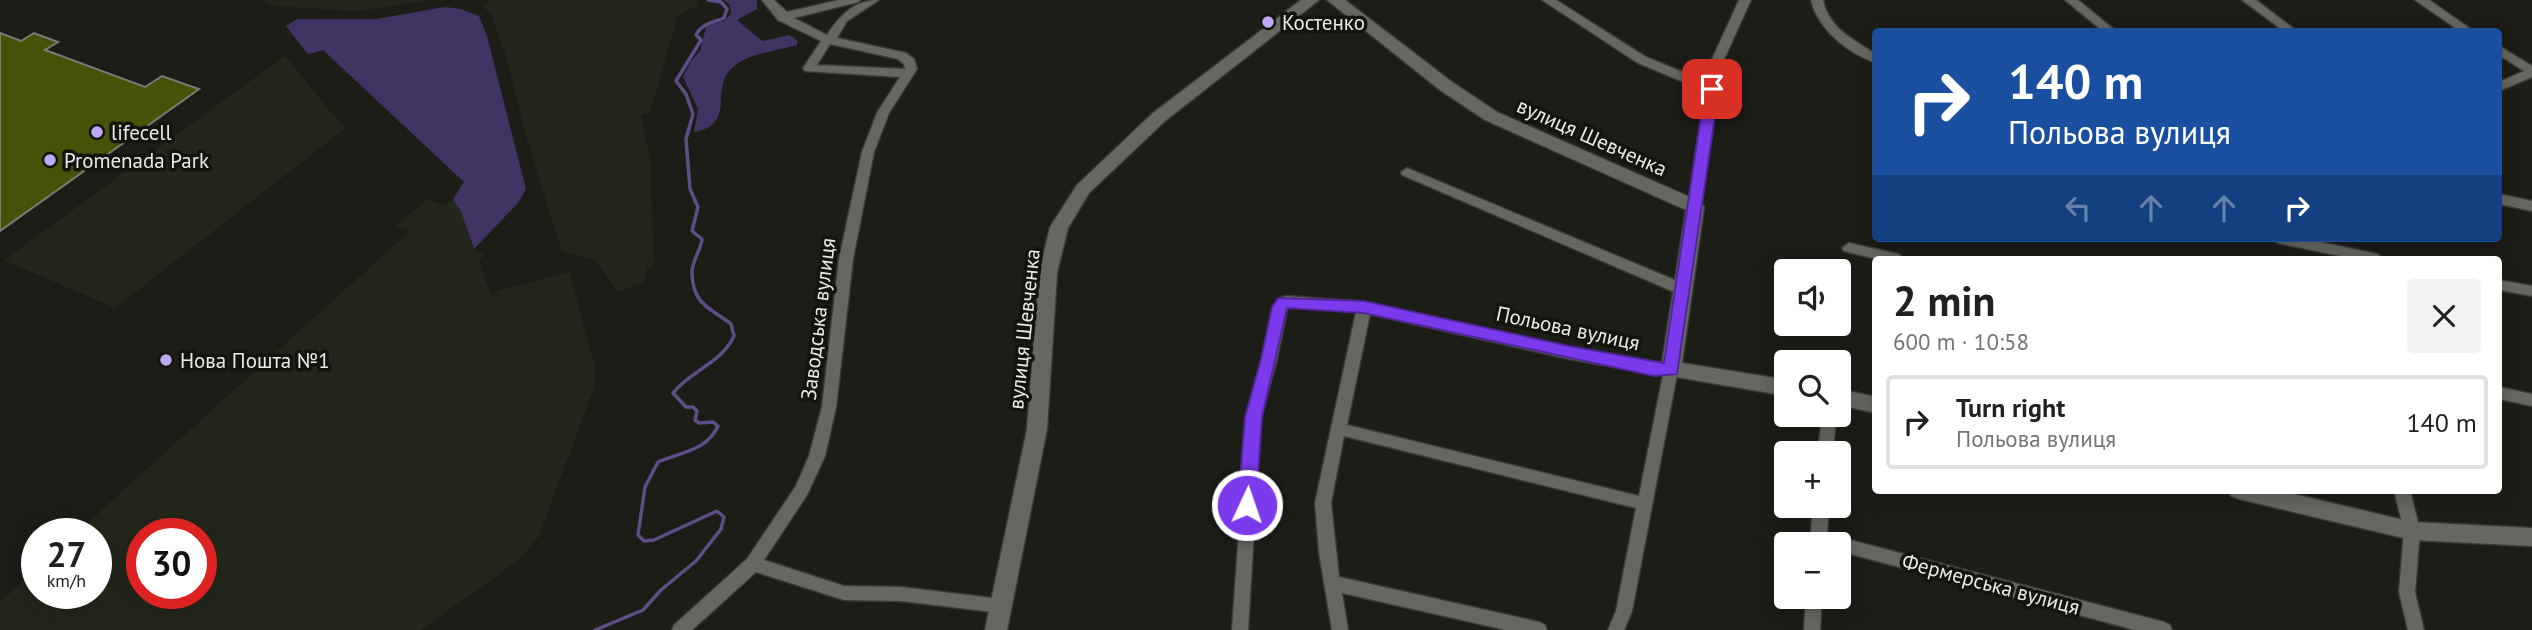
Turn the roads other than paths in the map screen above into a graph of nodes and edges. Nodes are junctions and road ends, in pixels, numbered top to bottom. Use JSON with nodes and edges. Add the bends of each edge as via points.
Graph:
{"nodes":[{"id":1,"x":768,"y":0,"type":"edge"},
{"id":2,"x":854,"y":0,"type":"edge"},
{"id":3,"x":873,"y":0,"type":"edge"},
{"id":4,"x":1311,"y":0,"type":"edge"},
{"id":5,"x":1335,"y":0,"type":"edge"},
{"id":6,"x":1548,"y":0,"type":"edge"},
{"id":7,"x":1745,"y":0,"type":"edge"},
{"id":8,"x":1817,"y":0,"type":"edge"},
{"id":9,"x":2071,"y":0,"type":"edge"},
{"id":10,"x":2248,"y":0,"type":"edge"},
{"id":11,"x":2421,"y":0,"type":"edge"},
{"id":12,"x":782,"y":17,"type":"junction"},
{"id":13,"x":2107,"y":28,"type":"edge"},
{"id":14,"x":2287,"y":28,"type":"edge"},
{"id":15,"x":2464,"y":28,"type":"edge"},
{"id":16,"x":829,"y":40,"type":"junction"},
{"id":17,"x":2502,"y":52,"type":"edge"},
{"id":18,"x":1872,"y":56,"type":"edge"},
{"id":19,"x":2532,"y":71,"type":"edge"},
{"id":20,"x":908,"y":73,"type":"junction"},
{"id":21,"x":2502,"y":86,"type":"edge"},
{"id":22,"x":1712,"y":89,"type":"junction"},
{"id":23,"x":1407,"y":172,"type":"dead end"},
{"id":24,"x":2502,"y":200,"type":"edge"},
{"id":25,"x":2532,"y":206,"type":"edge"},
{"id":26,"x":1695,"y":207,"type":"junction"},
{"id":27,"x":2300,"y":242,"type":"edge"},
{"id":28,"x":1849,"y":248,"type":"dead end"},
{"id":29,"x":2339,"y":249,"type":"edge"},
{"id":30,"x":1885,"y":256,"type":"edge"},
{"id":31,"x":2366,"y":256,"type":"edge"},
{"id":32,"x":2502,"y":286,"type":"edge"},
{"id":33,"x":1684,"y":290,"type":"junction"},
{"id":34,"x":2532,"y":292,"type":"edge"},
{"id":35,"x":1364,"y":307,"type":"junction"},
{"id":36,"x":1671,"y":369,"type":"junction"},
{"id":37,"x":1774,"y":386,"type":"edge"},
{"id":38,"x":2502,"y":394,"type":"edge"},
{"id":39,"x":1851,"y":400,"type":"edge"},
{"id":40,"x":2532,"y":400,"type":"edge"},
{"id":41,"x":1872,"y":404,"type":"edge"},
{"id":42,"x":1339,"y":429,"type":"junction"},
{"id":43,"x":2256,"y":494,"type":"edge"},
{"id":44,"x":2403,"y":494,"type":"edge"},
{"id":45,"x":1646,"y":504,"type":"junction"},
{"id":46,"x":2413,"y":531,"type":"junction"},
{"id":47,"x":2532,"y":537,"type":"edge"},
{"id":48,"x":1851,"y":549,"type":"edge"},
{"id":49,"x":753,"y":564,"type":"junction"},
{"id":50,"x":1332,"y":583,"type":"junction"},
{"id":51,"x":1001,"y":606,"type":"junction"},
{"id":52,"x":1813,"y":609,"type":"edge"},
{"id":53,"x":680,"y":630,"type":"edge"},
{"id":54,"x":996,"y":630,"type":"edge"},
{"id":55,"x":1240,"y":630,"type":"edge"},
{"id":56,"x":1340,"y":630,"type":"edge"},
{"id":57,"x":1539,"y":630,"type":"edge"},
{"id":58,"x":1616,"y":630,"type":"edge"},
{"id":59,"x":1812,"y":630,"type":"edge"},
{"id":60,"x":2164,"y":630,"type":"edge"},
{"id":61,"x":2416,"y":630,"type":"edge"}],
"edges":[{"from":1,"to":12,"type":"street"},
{"from":2,"to":12,"type":"street"},
{"from":3,"to":16,"type":"street","via":[[843,19]]},
{"from":4,"to":51,"type":"main road","name":"вулиця Шевченка","via":[[1158,117],[1091,180],[1059,227],[1048,274],[1037,429]]},
{"from":5,"to":26,"type":"main road","name":"вулиця Шевченка","via":[[1491,116]]},
{"from":6,"to":22,"type":"street","via":[[1642,60]]},
{"from":7,"to":22,"type":"street","name":"вулиця Шевченка","via":[[1718,55]]},
{"from":8,"to":18,"type":"street","via":[[1818,13],[1828,26]]},
{"from":9,"to":13,"type":"street"},
{"from":10,"to":14,"type":"street"},
{"from":11,"to":15,"type":"street"},
{"from":12,"to":16,"type":"street"},
{"from":16,"to":20,"type":"street","via":[[902,56],[910,62]]},
{"from":16,"to":20,"type":"street","via":[[809,68]]},
{"from":17,"to":19,"type":"street"},
{"from":19,"to":21,"type":"street"},
{"from":20,"to":49,"type":"street","name":"Заводська вулиця","via":[[883,113],[865,163],[846,259],[829,407],[817,456],[802,490]]},
{"from":22,"to":26,"type":"street","name":"вулиця Шевченка"},
{"from":23,"to":33,"type":"street"},
{"from":24,"to":25,"type":"street"},
{"from":26,"to":33,"type":"main road"},
{"from":27,"to":29,"type":"street"},
{"from":28,"to":30,"type":"street"},
{"from":29,"to":31,"type":"street"},
{"from":32,"to":34,"type":"street"},
{"from":33,"to":36,"type":"main road"},
{"from":35,"to":36,"type":"street","name":"Польова вулиця","via":[[1569,353]]},
{"from":35,"to":42,"type":"street"},
{"from":35,"to":55,"type":"street","name":"Польова вулиця","via":[[1287,301],[1280,307],[1254,417]]},
{"from":36,"to":37,"type":"main road"},
{"from":36,"to":45,"type":"street"},
{"from":38,"to":40,"type":"street"},
{"from":39,"to":41,"type":"main road"},
{"from":42,"to":45,"type":"street"},
{"from":42,"to":50,"type":"street","via":[[1323,503]]},
{"from":43,"to":46,"type":"main road"},
{"from":44,"to":46,"type":"street"},
{"from":45,"to":58,"type":"street"},
{"from":46,"to":47,"type":"main road"},
{"from":46,"to":61,"type":"street","via":[[2407,592]]},
{"from":48,"to":60,"type":"street","name":"Фермерська вулиця"},
{"from":49,"to":51,"type":"street","via":[[844,593],[901,594]]},
{"from":49,"to":53,"type":"street","name":"Заводська вулиця"},
{"from":50,"to":56,"type":"street"},
{"from":50,"to":57,"type":"street"},
{"from":51,"to":54,"type":"main road","name":"вулиця Шевченка"},
{"from":52,"to":59,"type":"street"}]}
